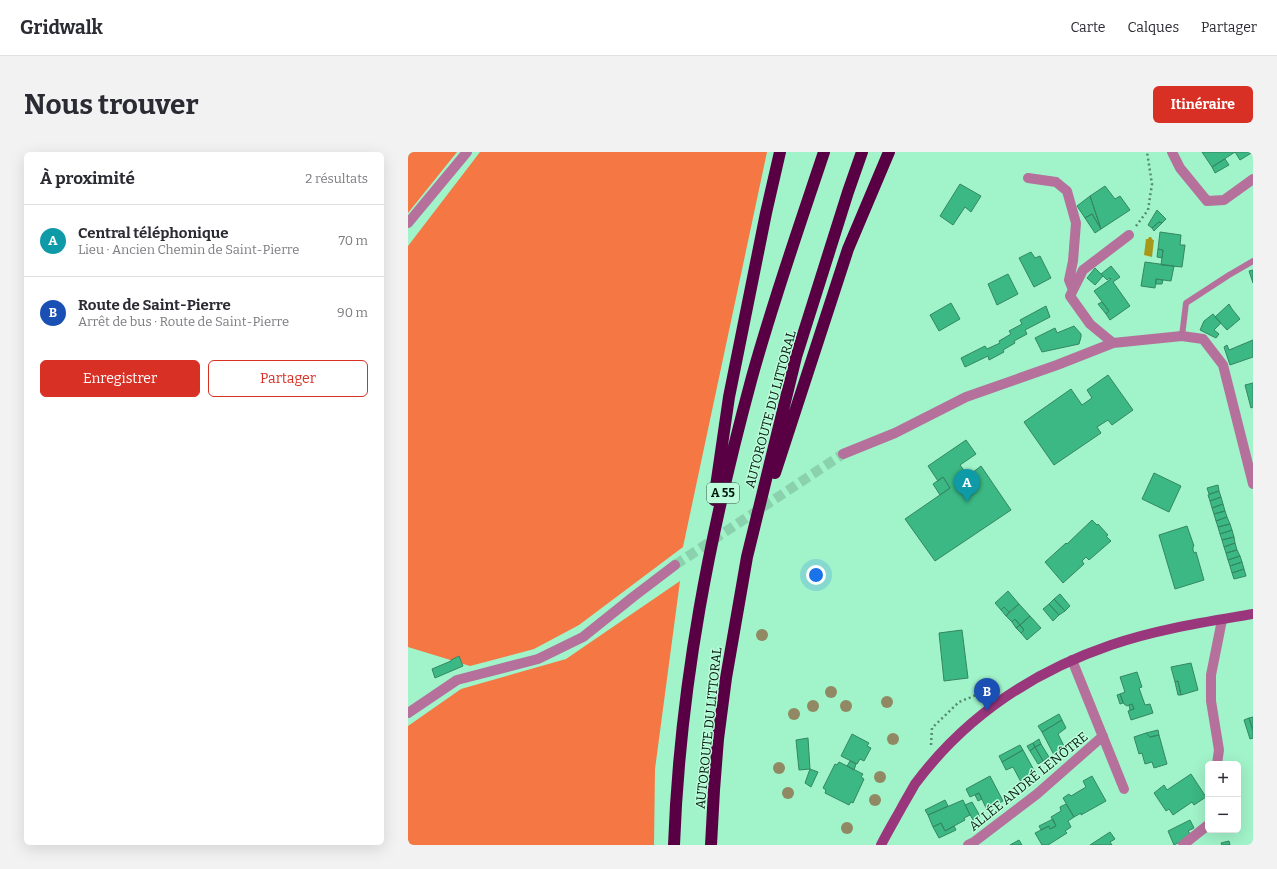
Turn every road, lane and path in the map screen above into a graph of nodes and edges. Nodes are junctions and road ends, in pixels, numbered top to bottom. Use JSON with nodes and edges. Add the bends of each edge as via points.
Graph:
{"nodes":[{"id":1,"x":468,"y":152,"type":"edge"},
{"id":2,"x":780,"y":152,"type":"edge"},
{"id":3,"x":824,"y":152,"type":"edge"},
{"id":4,"x":862,"y":152,"type":"edge"},
{"id":5,"x":889,"y":152,"type":"edge"},
{"id":6,"x":1147,"y":152,"type":"edge"},
{"id":7,"x":1172,"y":152,"type":"edge"},
{"id":8,"x":1028,"y":178,"type":"dead end"},
{"id":9,"x":1253,"y":179,"type":"edge"},
{"id":10,"x":408,"y":223,"type":"edge"},
{"id":11,"x":1129,"y":235,"type":"joint"},
{"id":12,"x":1253,"y":261,"type":"edge"},
{"id":13,"x":1073,"y":290,"type":"junction"},
{"id":14,"x":1182,"y":336,"type":"junction"},
{"id":15,"x":1113,"y":343,"type":"junction"},
{"id":16,"x":843,"y":454,"type":"tunnel mouth"},
{"id":17,"x":1253,"y":484,"type":"edge"},
{"id":18,"x":747,"y":557,"type":"junction"},
{"id":19,"x":675,"y":565,"type":"tunnel mouth"},
{"id":20,"x":1253,"y":614,"type":"edge"},
{"id":21,"x":1222,"y":620,"type":"junction"},
{"id":22,"x":693,"y":642,"type":"junction"},
{"id":23,"x":1072,"y":660,"type":"junction"},
{"id":24,"x":408,"y":713,"type":"edge"},
{"id":25,"x":1103,"y":736,"type":"junction"},
{"id":26,"x":1217,"y":761,"type":"edge"},
{"id":27,"x":1124,"y":789,"type":"dead end"},
{"id":28,"x":1205,"y":827,"type":"edge"},
{"id":29,"x":674,"y":845,"type":"edge"},
{"id":30,"x":711,"y":845,"type":"edge"},
{"id":31,"x":881,"y":845,"type":"edge"},
{"id":32,"x":968,"y":845,"type":"edge"},
{"id":33,"x":1183,"y":845,"type":"edge"}],
"edges":[{"from":1,"to":10,"type":"street"},
{"from":2,"to":22,"type":"highway","via":[[729,397]]},
{"from":3,"to":22,"type":"highway","name":"AUTOROUTE DU LITTORAL","number":"A 55","via":[[779,287],[751,383],[708,556]]},
{"from":4,"to":18,"type":"highway","name":"AUTOROUTE DU LITTORAL","via":[[796,357]]},
{"from":5,"to":18,"type":"highway","via":[[848,249]]},
{"from":6,"to":11,"type":"path","via":[[1152,184],[1148,210]]},
{"from":7,"to":9,"type":"street","via":[[1180,168],[1207,201],[1224,200]]},
{"from":8,"to":13,"type":"street","via":[[1056,182],[1067,191],[1076,223],[1069,280]]},
{"from":11,"to":13,"type":"street","via":[[1083,270]]},
{"from":12,"to":14,"type":"lane","via":[[1186,303]]},
{"from":13,"to":15,"type":"street","via":[[1070,296],[1090,324]]},
{"from":14,"to":15,"type":"street"},
{"from":14,"to":17,"type":"street","via":[[1203,339],[1223,365]]},
{"from":15,"to":16,"type":"street","via":[[966,397],[895,433]]},
{"from":18,"to":30,"type":"highway","name":"AUTOROUTE DU LITTORAL","via":[[726,678],[714,783]]},
{"from":19,"to":24,"type":"street","via":[[584,637],[538,659],[457,680]]},
{"from":20,"to":21,"type":"main road"},
{"from":21,"to":23,"type":"main road","via":[[1157,632]]},
{"from":21,"to":26,"type":"street","via":[[1211,675],[1211,701],[1219,750]]},
{"from":22,"to":29,"type":"highway","name":"AUTOROUTE DU LITTORAL","number":"A 55","via":[[681,735]]},
{"from":23,"to":25,"type":"street"},
{"from":23,"to":31,"type":"main road","via":[[1038,676],[1004,698],[948,745],[915,785]]},
{"from":25,"to":27,"type":"street"},
{"from":25,"to":32,"type":"street","name":"ALLÉE ANDRÉ LENÔTRE","via":[[1037,794]]},
{"from":28,"to":33,"type":"street"}]}
